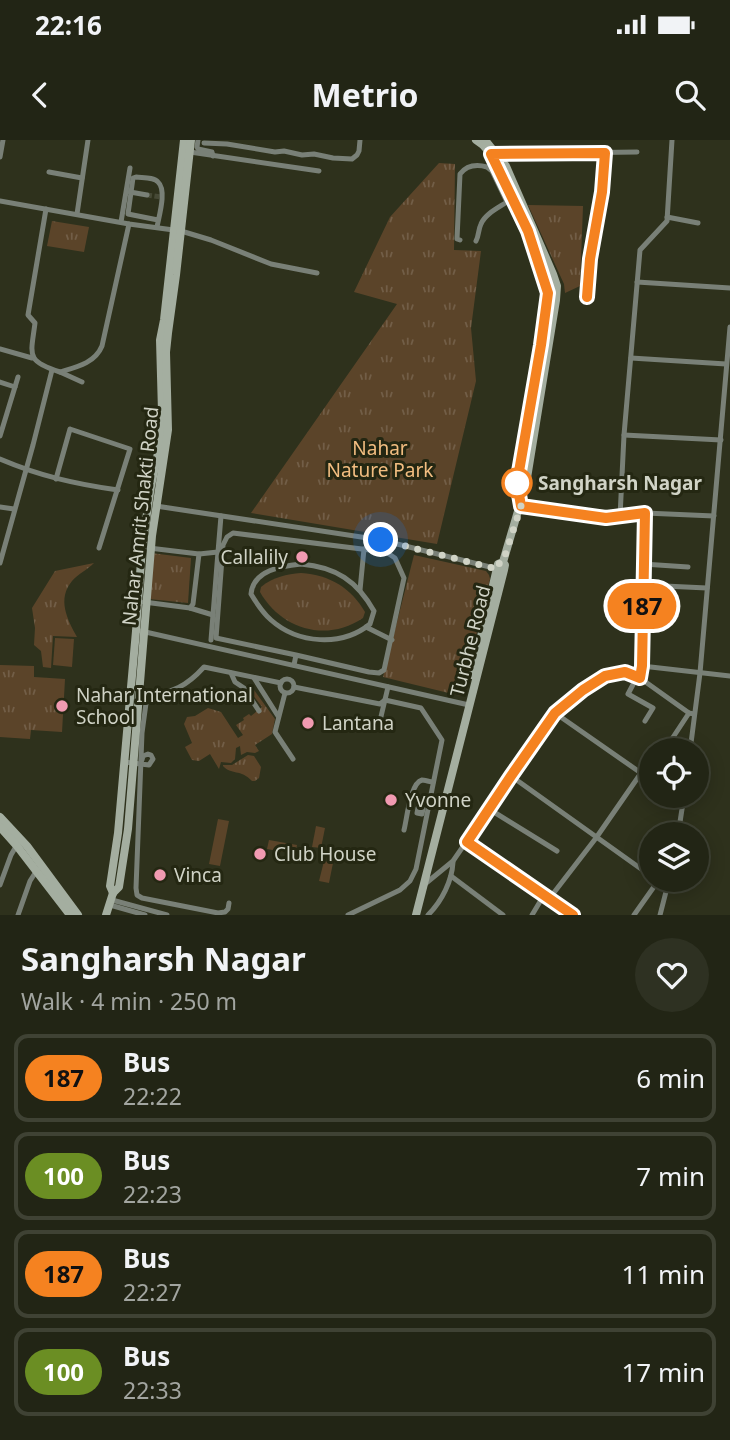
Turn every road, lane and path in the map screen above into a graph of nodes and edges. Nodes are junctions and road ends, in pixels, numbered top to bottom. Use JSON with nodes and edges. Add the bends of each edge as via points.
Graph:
{"nodes":[{"id":1,"x":3,"y":140,"type":"edge"},
{"id":2,"x":88,"y":140,"type":"edge"},
{"id":3,"x":184,"y":140,"type":"edge"},
{"id":4,"x":191,"y":140,"type":"edge"},
{"id":5,"x":360,"y":140,"type":"edge"},
{"id":6,"x":476,"y":140,"type":"edge"},
{"id":7,"x":485,"y":140,"type":"edge"},
{"id":8,"x":672,"y":140,"type":"edge"},
{"id":9,"x":201,"y":142,"type":"edge"},
{"id":10,"x":267,"y":151,"type":"junction"},
{"id":11,"x":186,"y":152,"type":"junction"},
{"id":12,"x":275,"y":152,"type":"junction"},
{"id":13,"x":637,"y":152,"type":"dead end"},
{"id":14,"x":605,"y":153,"type":"junction"},
{"id":15,"x":494,"y":154,"type":"junction"},
{"id":16,"x":213,"y":156,"type":"junction"},
{"id":17,"x":0,"y":157,"type":"edge"},
{"id":18,"x":265,"y":163,"type":"junction"},
{"id":19,"x":273,"y":164,"type":"junction"},
{"id":20,"x":130,"y":168,"type":"dead end"},
{"id":21,"x":319,"y":171,"type":"dead end"},
{"id":22,"x":49,"y":172,"type":"dead end"},
{"id":23,"x":82,"y":178,"type":"junction"},
{"id":24,"x":129,"y":192,"type":"junction"},
{"id":25,"x":147,"y":195,"type":"tunnel mouth"},
{"id":26,"x":513,"y":199,"type":"junction"},
{"id":27,"x":0,"y":201,"type":"edge"},
{"id":28,"x":46,"y":209,"type":"junction"},
{"id":29,"x":77,"y":214,"type":"junction"},
{"id":30,"x":667,"y":217,"type":"junction"},
{"id":31,"x":121,"y":222,"type":"junction"},
{"id":32,"x":128,"y":223,"type":"junction"},
{"id":33,"x":698,"y":223,"type":"dead end"},
{"id":34,"x":157,"y":224,"type":"junction"},
{"id":35,"x":530,"y":229,"type":"junction"},
{"id":36,"x":177,"y":230,"type":"junction"},
{"id":37,"x":460,"y":240,"type":"dead end"},
{"id":38,"x":476,"y":241,"type":"dead end"},
{"id":39,"x":317,"y":273,"type":"dead end"},
{"id":40,"x":637,"y":282,"type":"junction"},
{"id":41,"x":557,"y":286,"type":"junction"},
{"id":42,"x":730,"y":288,"type":"edge"},
{"id":43,"x":547,"y":289,"type":"junction"},
{"id":44,"x":587,"y":297,"type":"dead end"},
{"id":45,"x":730,"y":327,"type":"edge"},
{"id":46,"x":0,"y":349,"type":"edge"},
{"id":47,"x":33,"y":358,"type":"junction"},
{"id":48,"x":631,"y":358,"type":"junction"},
{"id":49,"x":726,"y":364,"type":"junction"},
{"id":50,"x":52,"y":370,"type":"junction"},
{"id":51,"x":60,"y":372,"type":"junction"},
{"id":52,"x":18,"y":377,"type":"dead end"},
{"id":53,"x":0,"y":382,"type":"edge"},
{"id":54,"x":82,"y":382,"type":"dead end"},
{"id":55,"x":15,"y":387,"type":"junction"},
{"id":56,"x":624,"y":435,"type":"junction"},
{"id":57,"x":0,"y":436,"type":"edge"},
{"id":58,"x":721,"y":440,"type":"junction"},
{"id":59,"x":0,"y":459,"type":"edge"},
{"id":60,"x":26,"y":470,"type":"junction"},
{"id":61,"x":56,"y":479,"type":"junction"},
{"id":62,"x":118,"y":490,"type":"junction"},
{"id":63,"x":153,"y":506,"type":"junction"},
{"id":64,"x":521,"y":506,"type":"junction"},
{"id":65,"x":0,"y":507,"type":"edge"},
{"id":66,"x":15,"y":509,"type":"junction"},
{"id":67,"x":645,"y":513,"type":"junction"},
{"id":68,"x":221,"y":516,"type":"junction"},
{"id":69,"x":714,"y":516,"type":"junction"},
{"id":70,"x":620,"y":517,"type":"junction"},
{"id":71,"x":317,"y":530,"type":"junction"},
{"id":72,"x":316,"y":543,"type":"junction"},
{"id":73,"x":146,"y":547,"type":"junction"},
{"id":74,"x":99,"y":548,"type":"dead end"},
{"id":75,"x":364,"y":549,"type":"junction"},
{"id":76,"x":218,"y":552,"type":"junction"},
{"id":77,"x":199,"y":554,"type":"junction"},
{"id":78,"x":0,"y":563,"type":"edge"},
{"id":79,"x":643,"y":564,"type":"junction"},
{"id":80,"x":501,"y":567,"type":"junction"},
{"id":81,"x":688,"y":567,"type":"dead end"},
{"id":82,"x":643,"y":585,"type":"junction"},
{"id":83,"x":707,"y":589,"type":"junction"},
{"id":84,"x":360,"y":590,"type":"junction"},
{"id":85,"x":143,"y":602,"type":"junction"},
{"id":86,"x":190,"y":608,"type":"junction"},
{"id":87,"x":213,"y":615,"type":"junction"},
{"id":88,"x":366,"y":627,"type":"junction"},
{"id":89,"x":141,"y":631,"type":"junction"},
{"id":90,"x":211,"y":640,"type":"dead end"},
{"id":91,"x":392,"y":640,"type":"junction"},
{"id":92,"x":296,"y":655,"type":"junction"},
{"id":93,"x":293,"y":665,"type":"junction"},
{"id":94,"x":642,"y":666,"type":"junction"},
{"id":95,"x":231,"y":673,"type":"junction"},
{"id":96,"x":700,"y":673,"type":"junction"},
{"id":97,"x":730,"y":676,"type":"edge"},
{"id":98,"x":253,"y":677,"type":"junction"},
{"id":99,"x":638,"y":677,"type":"junction"},
{"id":100,"x":283,"y":682,"type":"junction"},
{"id":101,"x":294,"y":685,"type":"junction"},
{"id":102,"x":388,"y":687,"type":"junction"},
{"id":103,"x":285,"y":693,"type":"junction"},
{"id":104,"x":385,"y":700,"type":"junction"},
{"id":105,"x":467,"y":705,"type":"junction"},
{"id":106,"x":259,"y":711,"type":"dead end"},
{"id":107,"x":555,"y":713,"type":"junction"},
{"id":108,"x":692,"y":713,"type":"junction"},
{"id":109,"x":278,"y":716,"type":"junction"},
{"id":110,"x":645,"y":721,"type":"dead end"},
{"id":111,"x":379,"y":725,"type":"dead end"},
{"id":112,"x":674,"y":738,"type":"edge"},
{"id":113,"x":691,"y":738,"type":"edge"},
{"id":114,"x":293,"y":759,"type":"dead end"},
{"id":115,"x":137,"y":761,"type":"junction"},
{"id":116,"x":639,"y":772,"type":"edge"},
{"id":117,"x":511,"y":776,"type":"junction"},
{"id":118,"x":639,"y":776,"type":"edge"},
{"id":119,"x":433,"y":782,"type":"junction"},
{"id":120,"x":489,"y":809,"type":"junction"},
{"id":121,"x":432,"y":813,"type":"junction"},
{"id":122,"x":0,"y":817,"type":"edge"},
{"id":123,"x":0,"y":827,"type":"edge"},
{"id":124,"x":404,"y":830,"type":"dead end"},
{"id":125,"x":596,"y":838,"type":"junction"},
{"id":126,"x":467,"y":842,"type":"junction"},
{"id":127,"x":19,"y":843,"type":"junction"},
{"id":128,"x":557,"y":851,"type":"dead end"},
{"id":129,"x":453,"y":861,"type":"junction"},
{"id":130,"x":38,"y":867,"type":"junction"},
{"id":131,"x":639,"y":868,"type":"edge"},
{"id":132,"x":451,"y":876,"type":"junction"},
{"id":133,"x":425,"y":884,"type":"junction"},
{"id":134,"x":0,"y":885,"type":"edge"},
{"id":135,"x":649,"y":892,"type":"edge"},
{"id":136,"x":666,"y":892,"type":"edge"},
{"id":137,"x":547,"y":897,"type":"junction"},
{"id":138,"x":112,"y":900,"type":"junction"},
{"id":139,"x":229,"y":902,"type":"dead end"},
{"id":140,"x":184,"y":906,"type":"junction"},
{"id":141,"x":182,"y":914,"type":"edge"},
{"id":142,"x":18,"y":915,"type":"edge"},
{"id":143,"x":70,"y":915,"type":"edge"},
{"id":144,"x":78,"y":915,"type":"edge"},
{"id":145,"x":106,"y":915,"type":"edge"},
{"id":146,"x":145,"y":915,"type":"edge"},
{"id":147,"x":167,"y":915,"type":"edge"},
{"id":148,"x":348,"y":915,"type":"edge"},
{"id":149,"x":414,"y":915,"type":"edge"},
{"id":150,"x":428,"y":915,"type":"edge"},
{"id":151,"x":503,"y":915,"type":"edge"},
{"id":152,"x":532,"y":915,"type":"edge"},
{"id":153,"x":573,"y":915,"type":"edge"},
{"id":154,"x":634,"y":915,"type":"edge"},
{"id":155,"x":660,"y":915,"type":"edge"}],
"edges":[{"from":1,"to":17,"type":"street"},
{"from":2,"to":23,"type":"street"},
{"from":3,"to":11,"type":"street","name":"Nahar Amrit Shakti Road"},
{"from":4,"to":11,"type":"street","name":"Nahar Amrit Shakti Road"},
{"from":5,"to":12,"type":"street","via":[[352,159]]},
{"from":6,"to":15,"type":"street"},
{"from":7,"to":15,"type":"street","name":"Turbhe Road"},
{"from":8,"to":30,"type":"street"},
{"from":9,"to":10,"type":"street"},
{"from":9,"to":16,"type":"street","via":[[197,148]]},
{"from":10,"to":12,"type":"street"},
{"from":10,"to":18,"type":"street"},
{"from":11,"to":16,"type":"street"},
{"from":11,"to":36,"type":"street","name":"Nahar Amrit Shakti Road"},
{"from":12,"to":19,"type":"street"},
{"from":13,"to":14,"type":"street"},
{"from":14,"to":15,"type":"street"},
{"from":14,"to":44,"type":"street"},
{"from":15,"to":26,"type":"street","name":"Turbhe Road","via":[[506,166]]},
{"from":16,"to":18,"type":"street"},
{"from":18,"to":19,"type":"street"},
{"from":19,"to":21,"type":"street"},
{"from":20,"to":24,"type":"street"},
{"from":22,"to":23,"type":"street"},
{"from":23,"to":29,"type":"street"},
{"from":24,"to":25,"type":"street"},
{"from":24,"to":31,"type":"street"},
{"from":24,"to":34,"type":"street","via":[[129,215]]},
{"from":24,"to":34,"type":"street","via":[[133,178],[158,182],[163,191]]},
{"from":26,"to":35,"type":"street","name":"Turbhe Road"},
{"from":26,"to":37,"type":"street","via":[[487,167],[465,169],[460,174]]},
{"from":26,"to":38,"type":"street","via":[[483,220]]},
{"from":27,"to":28,"type":"street"},
{"from":28,"to":29,"type":"street"},
{"from":28,"to":47,"type":"street","via":[[28,315],[35,323]]},
{"from":29,"to":31,"type":"street"},
{"from":30,"to":33,"type":"street"},
{"from":30,"to":40,"type":"street","via":[[640,250]]},
{"from":31,"to":32,"type":"street"},
{"from":32,"to":34,"type":"street"},
{"from":32,"to":51,"type":"street","via":[[98,356]]},
{"from":34,"to":36,"type":"street"},
{"from":35,"to":41,"type":"street","name":"Turbhe Road"},
{"from":35,"to":43,"type":"street"},
{"from":36,"to":39,"type":"street","via":[[271,264]]},
{"from":36,"to":63,"type":"street","name":"Nahar Amrit Shakti Road","via":[[163,351],[168,430]]},
{"from":40,"to":42,"type":"street"},
{"from":40,"to":48,"type":"street"},
{"from":41,"to":43,"type":"street"},
{"from":41,"to":64,"type":"street","name":"Turbhe Road"},
{"from":43,"to":64,"type":"street","via":[[517,483]]},
{"from":45,"to":49,"type":"street"},
{"from":46,"to":47,"type":"street"},
{"from":47,"to":50,"type":"street"},
{"from":48,"to":49,"type":"street"},
{"from":48,"to":56,"type":"street"},
{"from":49,"to":58,"type":"street"},
{"from":50,"to":51,"type":"street"},
{"from":50,"to":60,"type":"street"},
{"from":51,"to":54,"type":"street"},
{"from":52,"to":55,"type":"street"},
{"from":53,"to":55,"type":"street"},
{"from":55,"to":57,"type":"street"},
{"from":56,"to":58,"type":"street"},
{"from":56,"to":70,"type":"street"},
{"from":58,"to":69,"type":"street"},
{"from":59,"to":60,"type":"street"},
{"from":60,"to":61,"type":"street"},
{"from":60,"to":66,"type":"street"},
{"from":61,"to":62,"type":"street"},
{"from":61,"to":62,"type":"street","via":[[70,429],[130,449]]},
{"from":62,"to":74,"type":"street"},
{"from":63,"to":68,"type":"street"},
{"from":63,"to":73,"type":"street","name":"Nahar Amrit Shakti Road"},
{"from":64,"to":70,"type":"street"},
{"from":64,"to":80,"type":"street","name":"Turbhe Road"},
{"from":65,"to":66,"type":"street"},
{"from":66,"to":78,"type":"street"},
{"from":67,"to":69,"type":"street"},
{"from":67,"to":70,"type":"street"},
{"from":67,"to":79,"type":"street"},
{"from":68,"to":71,"type":"street"},
{"from":68,"to":76,"type":"street"},
{"from":69,"to":83,"type":"street"},
{"from":71,"to":72,"type":"street"},
{"from":71,"to":80,"type":"street"},
{"from":72,"to":75,"type":"street"},
{"from":72,"to":92,"type":"street","via":[[233,533],[223,545],[216,638]]},
{"from":73,"to":77,"type":"street"},
{"from":73,"to":85,"type":"street","name":"Nahar Amrit Shakti Road"},
{"from":75,"to":84,"type":"street"},
{"from":75,"to":91,"type":"street","via":[[387,552],[404,578]]},
{"from":76,"to":77,"type":"street"},
{"from":76,"to":87,"type":"street"},
{"from":77,"to":86,"type":"street"},
{"from":79,"to":81,"type":"street"},
{"from":79,"to":82,"type":"street"},
{"from":80,"to":105,"type":"street","name":"Turbhe Road"},
{"from":82,"to":83,"type":"street"},
{"from":82,"to":94,"type":"street"},
{"from":83,"to":96,"type":"street"},
{"from":84,"to":88,"type":"street","via":[[374,611]]},
{"from":84,"to":88,"type":"street","via":[[334,571],[301,564],[259,577],[251,594],[272,621],[302,637],[335,639]]},
{"from":85,"to":86,"type":"street"},
{"from":85,"to":89,"type":"street","name":"Nahar Amrit Shakti Road"},
{"from":86,"to":87,"type":"street"},
{"from":87,"to":90,"type":"street"},
{"from":88,"to":91,"type":"street"},
{"from":89,"to":93,"type":"street"},
{"from":89,"to":115,"type":"street","name":"Nahar Amrit Shakti Road"},
{"from":89,"to":115,"type":"street","name":"Nahar Amrit Shakti Road"},
{"from":91,"to":92,"type":"street","via":[[384,670],[379,673]]},
{"from":92,"to":93,"type":"street"},
{"from":93,"to":100,"type":"street"},
{"from":93,"to":101,"type":"street"},
{"from":93,"to":102,"type":"street"},
{"from":94,"to":96,"type":"street"},
{"from":94,"to":99,"type":"street"},
{"from":95,"to":98,"type":"street"},
{"from":95,"to":106,"type":"street"},
{"from":95,"to":115,"type":"street","via":[[204,667],[180,688],[147,696]]},
{"from":96,"to":97,"type":"street"},
{"from":96,"to":108,"type":"street"},
{"from":98,"to":100,"type":"street"},
{"from":98,"to":109,"type":"street"},
{"from":99,"to":107,"type":"street","via":[[625,672],[605,676]]},
{"from":99,"to":108,"type":"street"},
{"from":99,"to":110,"type":"street","via":[[628,694],[653,708]]},
{"from":100,"to":101,"type":"street","via":[[291,680]]},
{"from":100,"to":103,"type":"street"},
{"from":101,"to":103,"type":"street"},
{"from":101,"to":104,"type":"street","via":[[380,704]]},
{"from":102,"to":104,"type":"street"},
{"from":102,"to":105,"type":"street"},
{"from":103,"to":109,"type":"street"},
{"from":104,"to":111,"type":"street"},
{"from":104,"to":119,"type":"street","via":[[421,708],[442,740]]},
{"from":105,"to":121,"type":"street","name":"Turbhe Road"},
{"from":107,"to":116,"type":"street"},
{"from":107,"to":117,"type":"street"},
{"from":108,"to":112,"type":"street"},
{"from":108,"to":113,"type":"street"},
{"from":109,"to":114,"type":"street","via":[[275,732]]},
{"from":115,"to":138,"type":"street","name":"Nahar Amrit Shakti Road","via":[[118,833]]},
{"from":115,"to":140,"type":"street","via":[[137,895]]},
{"from":117,"to":120,"type":"street"},
{"from":117,"to":125,"type":"street"},
{"from":118,"to":125,"type":"street"},
{"from":119,"to":121,"type":"street"},
{"from":119,"to":124,"type":"street","via":[[419,781],[413,788]]},
{"from":120,"to":126,"type":"street"},
{"from":120,"to":128,"type":"street"},
{"from":121,"to":133,"type":"street","name":"Turbhe Road"},
{"from":121,"to":148,"type":"street","via":[[410,881]]},
{"from":121,"to":149,"type":"street"},
{"from":122,"to":127,"type":"street"},
{"from":123,"to":127,"type":"street"},
{"from":125,"to":131,"type":"street"},
{"from":125,"to":137,"type":"street"},
{"from":126,"to":129,"type":"street"},
{"from":126,"to":137,"type":"street"},
{"from":127,"to":130,"type":"street"},
{"from":127,"to":134,"type":"street"},
{"from":129,"to":132,"type":"street"},
{"from":129,"to":133,"type":"street"},
{"from":130,"to":142,"type":"street"},
{"from":130,"to":143,"type":"street"},
{"from":130,"to":144,"type":"street"},
{"from":132,"to":150,"type":"street"},
{"from":132,"to":151,"type":"street"},
{"from":133,"to":149,"type":"street","name":"Turbhe Road"},
{"from":135,"to":154,"type":"street"},
{"from":136,"to":155,"type":"street"},
{"from":137,"to":152,"type":"street"},
{"from":137,"to":153,"type":"street"},
{"from":138,"to":145,"type":"street","name":"Nahar Amrit Shakti Road"},
{"from":138,"to":146,"type":"street"},
{"from":138,"to":147,"type":"street"},
{"from":139,"to":140,"type":"street","via":[[225,912],[218,913]]},
{"from":140,"to":141,"type":"street"}]}
